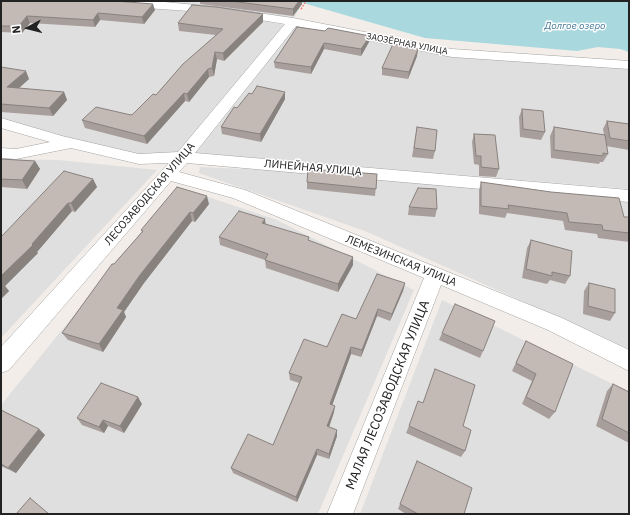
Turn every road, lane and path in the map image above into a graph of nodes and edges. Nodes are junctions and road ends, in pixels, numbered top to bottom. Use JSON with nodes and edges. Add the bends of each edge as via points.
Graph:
{"nodes":[{"id":1,"x":90,"y":1,"type":"edge"},
{"id":2,"x":293,"y":22,"type":"junction"},
{"id":3,"x":629,"y":65,"type":"edge"},
{"id":4,"x":1,"y":123,"type":"edge"},
{"id":5,"x":73,"y":143,"type":"junction"},
{"id":6,"x":1,"y":153,"type":"edge"},
{"id":7,"x":183,"y":157,"type":"junction"},
{"id":8,"x":168,"y":175,"type":"junction"},
{"id":9,"x":629,"y":196,"type":"edge"},
{"id":10,"x":435,"y":275,"type":"junction"},
{"id":11,"x":629,"y":361,"type":"edge"},
{"id":12,"x":1,"y":363,"type":"edge"},
{"id":13,"x":340,"y":514,"type":"edge"}],
"edges":[{"from":1,"to":2,"type":"street","name":"ЗАОЗЁРНАЯ УЛИЦА","via":[[217,10]]},
{"from":2,"to":3,"type":"street","name":"ЗАОЗЁРНАЯ УЛИЦА","via":[[452,53]]},
{"from":2,"to":7,"type":"street","name":"ЛЕСОЗАВОДСКАЯ УЛИЦА"},
{"from":4,"to":5,"type":"street","name":"ЛИНЕЙНАЯ УЛИЦА"},
{"from":5,"to":6,"type":"street","via":[[16,154]]},
{"from":5,"to":7,"type":"street","name":"ЛИНЕЙНАЯ УЛИЦА","via":[[139,158]]},
{"from":7,"to":8,"type":"street","name":"ЛЕСОЗАВОДСКАЯ УЛИЦА"},
{"from":7,"to":9,"type":"street","name":"ЛИНЕЙНАЯ УЛИЦА"},
{"from":8,"to":10,"type":"street","name":"ЛЕМЕЗИНСКАЯ УЛИЦА","via":[[239,194]]},
{"from":8,"to":12,"type":"street","name":"ЛЕСОЗАВОДСКАЯ УЛИЦА"},
{"from":10,"to":11,"type":"street","name":"ЛЕМЕЗИНСКАЯ УЛИЦА","via":[[555,324]]},
{"from":10,"to":13,"type":"street","name":"МАЛАЯ ЛЕСОЗАВОДСКАЯ УЛИЦА"}]}
